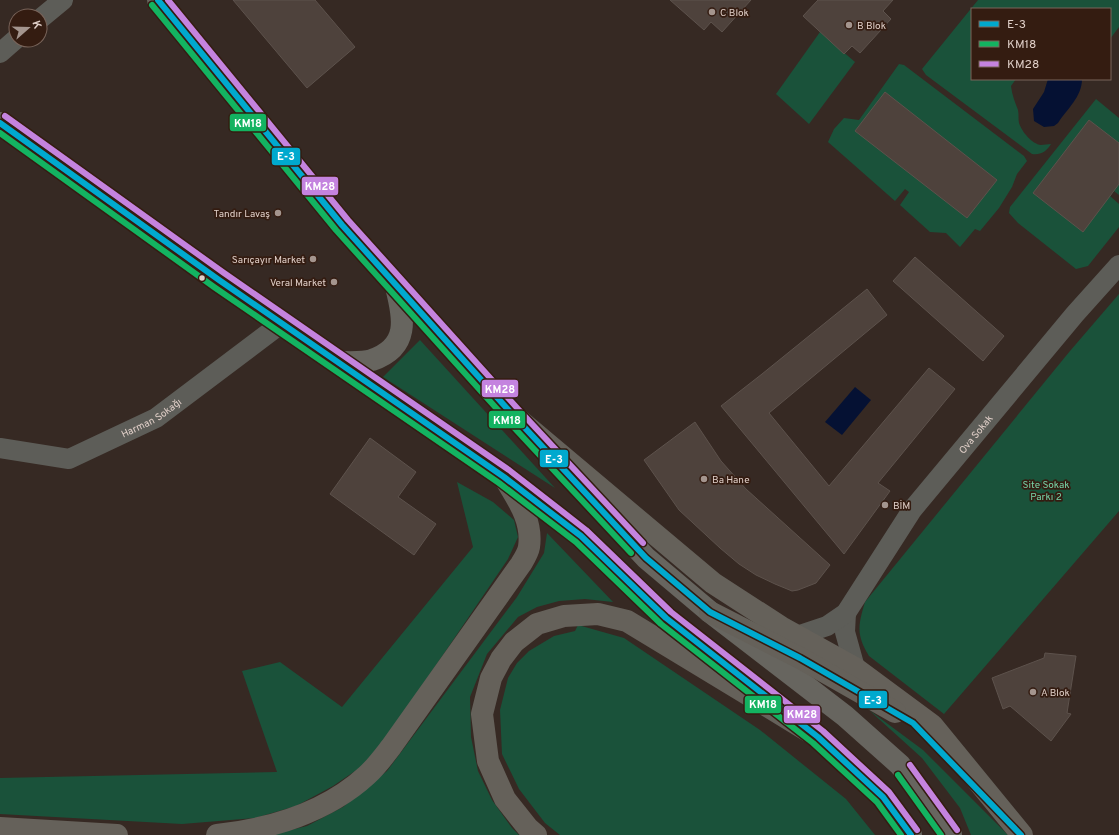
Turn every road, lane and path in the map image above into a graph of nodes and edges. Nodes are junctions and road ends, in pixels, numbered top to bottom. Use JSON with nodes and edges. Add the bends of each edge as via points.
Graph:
{"nodes":[{"id":1,"x":63,"y":0,"type":"edge"},
{"id":2,"x":158,"y":0,"type":"edge"},
{"id":3,"x":48,"y":12,"type":"edge"},
{"id":4,"x":8,"y":46,"type":"edge"},
{"id":5,"x":0,"y":53,"type":"edge"},
{"id":6,"x":0,"y":123,"type":"edge"},
{"id":7,"x":1119,"y":264,"type":"edge"},
{"id":8,"x":396,"y":287,"type":"junction"},
{"id":9,"x":282,"y":323,"type":"junction"},
{"id":10,"x":338,"y":362,"type":"junction"},
{"id":11,"x":512,"y":414,"type":"junction"},
{"id":12,"x":0,"y":448,"type":"edge"},
{"id":13,"x":504,"y":477,"type":"junction"},
{"id":14,"x":710,"y":612,"type":"junction"},
{"id":15,"x":846,"y":613,"type":"junction"},
{"id":16,"x":797,"y":636,"type":"junction"},
{"id":17,"x":855,"y":668,"type":"junction"},
{"id":18,"x":818,"y":737,"type":"junction"},
{"id":19,"x":0,"y":828,"type":"edge"},
{"id":20,"x":117,"y":835,"type":"edge"},
{"id":21,"x":217,"y":835,"type":"edge"},
{"id":22,"x":536,"y":835,"type":"edge"},
{"id":23,"x":911,"y":835,"type":"edge"},
{"id":24,"x":951,"y":835,"type":"edge"},
{"id":25,"x":1022,"y":835,"type":"edge"}],
"edges":[{"from":1,"to":3,"type":"street"},
{"from":2,"to":8,"type":"main road"},
{"from":4,"to":5,"type":"street"},
{"from":6,"to":9,"type":"main road"},
{"from":7,"to":15,"type":"street","name":"Ova Sokak","via":[[912,510]]},
{"from":8,"to":10,"type":"main road","via":[[402,312],[401,333],[392,350],[372,360]]},
{"from":8,"to":11,"type":"main road"},
{"from":9,"to":10,"type":"main road"},
{"from":9,"to":12,"type":"street","name":"Harman Sokağı","via":[[156,418],[69,459]]},
{"from":10,"to":13,"type":"main road"},
{"from":11,"to":14,"type":"main road","via":[[646,558]]},
{"from":11,"to":16,"type":"highway","via":[[713,583]]},
{"from":13,"to":18,"type":"main road","via":[[581,536],[666,618]]},
{"from":13,"to":21,"type":"highway","via":[[524,509],[530,532],[529,549],[521,564],[391,747],[367,775],[339,796],[303,815],[266,827]]},
{"from":14,"to":24,"type":"main road","via":[[846,716],[900,765]]},
{"from":14,"to":25,"type":"highway","via":[[800,658],[913,723]]},
{"from":15,"to":16,"type":"street","name":"Ova Sokak","via":[[827,626]]},
{"from":15,"to":17,"type":"street","via":[[845,632]]},
{"from":16,"to":17,"type":"highway"},
{"from":17,"to":25,"type":"highway","via":[[932,725]]},
{"from":18,"to":22,"type":"highway","via":[[627,621],[598,614],[564,616],[537,624],[514,642],[501,659],[491,678],[482,714],[488,761],[505,799]]},
{"from":18,"to":23,"type":"main road","via":[[883,797]]},
{"from":19,"to":20,"type":"highway"}]}
